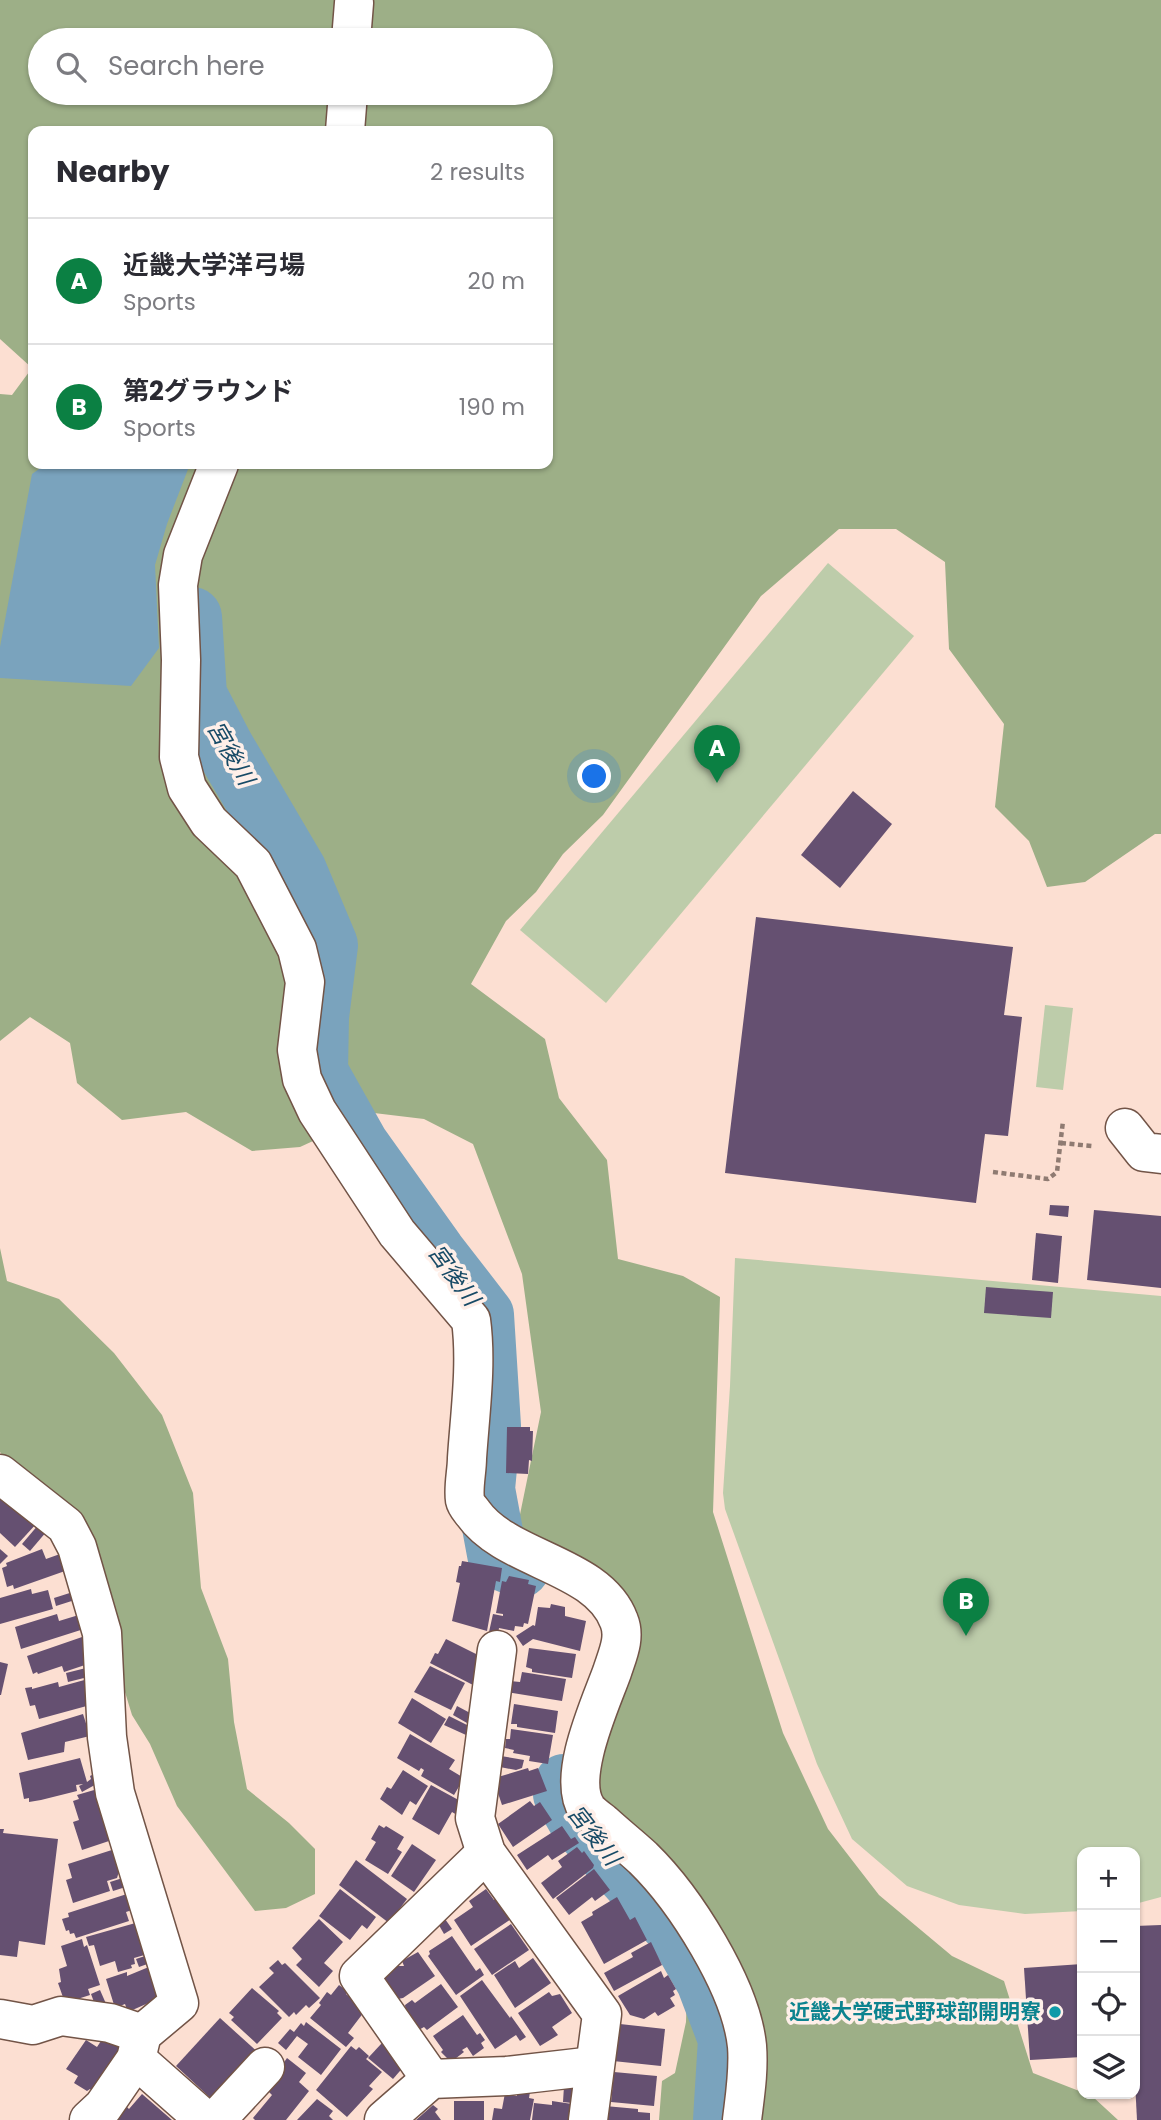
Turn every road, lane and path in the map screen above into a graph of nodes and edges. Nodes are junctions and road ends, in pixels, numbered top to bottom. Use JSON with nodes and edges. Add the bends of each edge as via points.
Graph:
{"nodes":[{"id":1,"x":354,"y":3,"type":"dead end"},
{"id":2,"x":352,"y":28,"type":"edge"},
{"id":3,"x":347,"y":105,"type":"edge"},
{"id":4,"x":345,"y":126,"type":"edge"},
{"id":5,"x":217,"y":469,"type":"edge"},
{"id":6,"x":1063,"y":1121,"type":"dead end"},
{"id":7,"x":1125,"y":1128,"type":"dead end"},
{"id":8,"x":1161,"y":1154,"type":"edge"},
{"id":9,"x":993,"y":1172,"type":"dead end"},
{"id":10,"x":0,"y":1474,"type":"edge"},
{"id":11,"x":497,"y":1650,"type":"dead end"},
{"id":12,"x":486,"y":1853,"type":"junction"},
{"id":13,"x":0,"y":2019,"type":"edge"},
{"id":14,"x":139,"y":2046,"type":"junction"},
{"id":15,"x":594,"y":2066,"type":"junction"},
{"id":16,"x":265,"y":2067,"type":"dead end"},
{"id":17,"x":431,"y":2079,"type":"junction"},
{"id":18,"x":89,"y":2120,"type":"edge"},
{"id":19,"x":207,"y":2120,"type":"edge"},
{"id":20,"x":384,"y":2120,"type":"edge"},
{"id":21,"x":588,"y":2120,"type":"edge"},
{"id":22,"x":742,"y":2120,"type":"edge"}],
"edges":[{"from":1,"to":2,"type":"street"},
{"from":3,"to":4,"type":"street"},
{"from":5,"to":22,"type":"street","via":[[183,555],[178,585],[179,757],[187,788],[209,822],[253,864],[297,949],[305,982],[297,1050],[302,1080],[317,1111],[397,1233],[471,1320],[465,1502],[480,1523],[508,1543],[577,1576],[607,1600],[620,1622],[621,1645],[593,1725],[579,1788],[587,1810],[644,1859],[663,1882],[724,1974],[747,2044]]},
{"from":6,"to":9,"type":"path","via":[[1057,1172],[1048,1179]]},
{"from":7,"to":8,"type":"street","via":[[1144,1152]]},
{"from":10,"to":14,"type":"street","via":[[66,1526],[77,1547],[102,1633],[115,1793],[179,2003]]},
{"from":11,"to":12,"type":"street","via":[[475,1818]]},
{"from":12,"to":15,"type":"street","via":[[602,2014]]},
{"from":12,"to":17,"type":"street","via":[[359,1976]]},
{"from":13,"to":14,"type":"street","via":[[33,2025],[61,2016],[110,2024]]},
{"from":14,"to":18,"type":"street","via":[[103,2107]]},
{"from":14,"to":19,"type":"street"},
{"from":15,"to":17,"type":"street"},
{"from":15,"to":21,"type":"street"},
{"from":16,"to":19,"type":"street"},
{"from":17,"to":20,"type":"street"}]}
